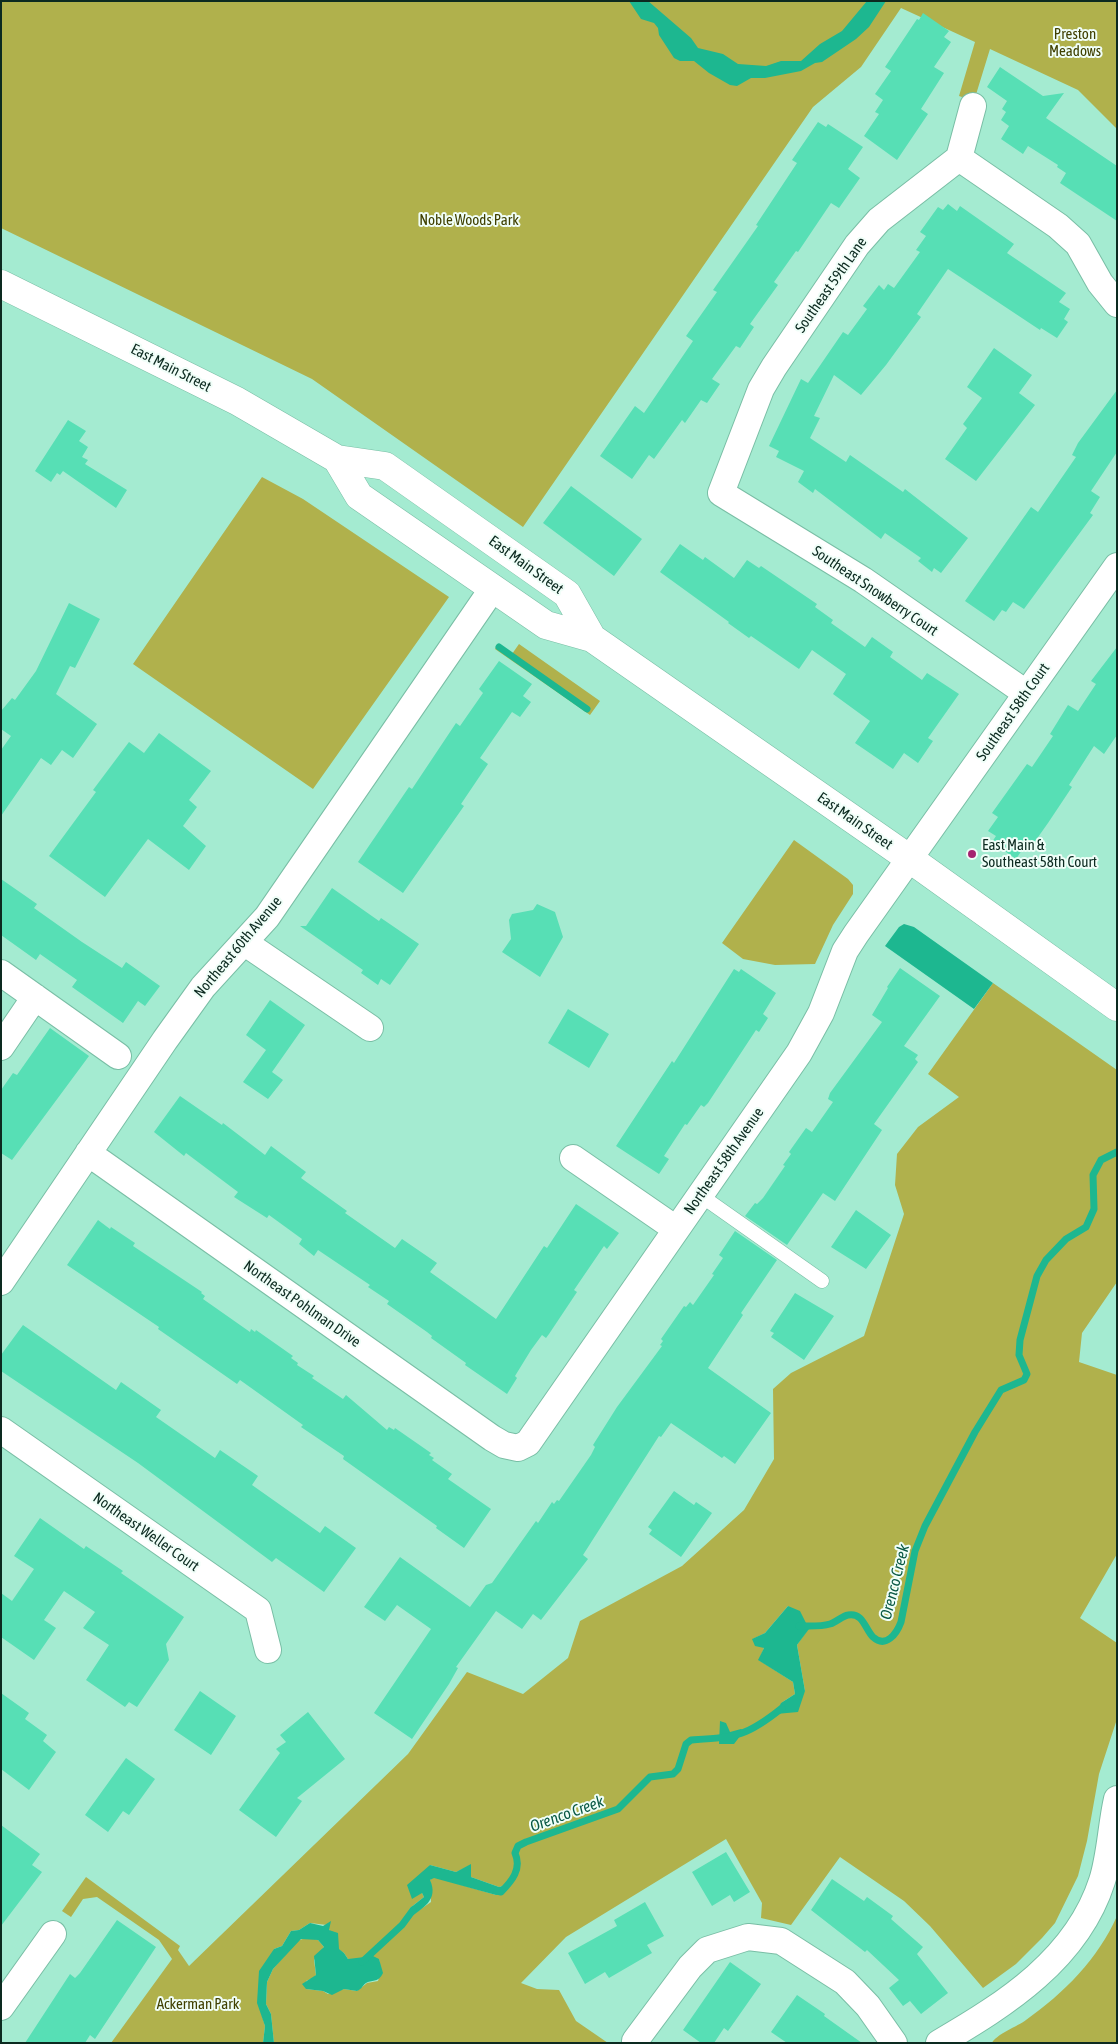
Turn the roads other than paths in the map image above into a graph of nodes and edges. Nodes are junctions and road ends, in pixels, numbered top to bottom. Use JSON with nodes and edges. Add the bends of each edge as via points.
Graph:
{"nodes":[{"id":1,"x":973,"y":106,"type":"dead end"},
{"id":2,"x":959,"y":158,"type":"junction"},
{"id":3,"x":1,"y":284,"type":"edge"},
{"id":4,"x":1117,"y":304,"type":"edge"},
{"id":5,"x":337,"y":459,"type":"junction"},
{"id":6,"x":721,"y":493,"type":"joint"},
{"id":7,"x":1117,"y":566,"type":"edge"},
{"id":8,"x":493,"y":588,"type":"junction"},
{"id":9,"x":592,"y":638,"type":"junction"},
{"id":10,"x":1026,"y":693,"type":"junction"},
{"id":11,"x":910,"y":860,"type":"junction"},
{"id":12,"x":245,"y":943,"type":"junction"},
{"id":13,"x":1,"y":973,"type":"edge"},
{"id":14,"x":35,"y":997,"type":"junction"},
{"id":15,"x":1117,"y":1008,"type":"edge"},
{"id":16,"x":370,"y":1028,"type":"dead end"},
{"id":17,"x":1,"y":1047,"type":"edge"},
{"id":18,"x":118,"y":1056,"type":"joint"},
{"id":19,"x":142,"y":1074,"type":"junction"},
{"id":20,"x":88,"y":1153,"type":"junction"},
{"id":21,"x":573,"y":1158,"type":"dead end"},
{"id":22,"x":700,"y":1195,"type":"junction"},
{"id":23,"x":676,"y":1229,"type":"junction"},
{"id":24,"x":822,"y":1281,"type":"dead end"},
{"id":25,"x":1,"y":1282,"type":"edge"},
{"id":26,"x":1,"y":1430,"type":"edge"},
{"id":27,"x":518,"y":1448,"type":"joint"},
{"id":28,"x":268,"y":1650,"type":"dead end"},
{"id":29,"x":1117,"y":1799,"type":"edge"},
{"id":30,"x":53,"y":1934,"type":"dead end"},
{"id":31,"x":1,"y":2007,"type":"edge"},
{"id":32,"x":635,"y":2041,"type":"dead end"},
{"id":33,"x":894,"y":2043,"type":"edge"},
{"id":34,"x":939,"y":2043,"type":"edge"}],
"edges":[{"from":1,"to":2,"type":"street"},
{"from":2,"to":4,"type":"street","via":[[1058,226],[1078,244],[1100,283]]},
{"from":2,"to":6,"type":"street","name":"Southeast 59th Lane","via":[[879,220],[857,245],[761,389]]},
{"from":3,"to":5,"type":"main road","name":"East Main Street","via":[[237,401]]},
{"from":5,"to":8,"type":"main road","name":"East Main Street","via":[[359,496]]},
{"from":5,"to":9,"type":"main road","name":"East Main Street","via":[[385,466],[494,542],[567,594]]},
{"from":6,"to":10,"type":"street","name":"Southeast Snowberry Court","via":[[863,580]]},
{"from":7,"to":10,"type":"street","name":"Southeast 58th Court"},
{"from":8,"to":9,"type":"main road","name":"East Main Street","via":[[546,625]]},
{"from":8,"to":12,"type":"street","name":"Northeast 60th Avenue","via":[[267,917]]},
{"from":9,"to":11,"type":"main road","name":"East Main Street"},
{"from":10,"to":11,"type":"street","name":"Southeast 58th Court"},
{"from":11,"to":15,"type":"main road","name":"East Main Street"},
{"from":11,"to":22,"type":"street","name":"Northeast 58th Avenue","via":[[845,951],[821,1014],[800,1053]]},
{"from":12,"to":16,"type":"street"},
{"from":12,"to":19,"type":"street","name":"Northeast 60th Avenue","via":[[203,987]]},
{"from":13,"to":14,"type":"street"},
{"from":14,"to":17,"type":"street"},
{"from":14,"to":18,"type":"street"},
{"from":18,"to":19,"type":"lane"},
{"from":19,"to":20,"type":"street","name":"Northeast 60th Avenue"},
{"from":20,"to":25,"type":"street","name":"Northeast 60th Avenue"},
{"from":20,"to":27,"type":"street","name":"Northeast Pohlman Drive","via":[[459,1415],[504,1445]]},
{"from":21,"to":23,"type":"street"},
{"from":22,"to":23,"type":"street","name":"Northeast 58th Avenue"},
{"from":22,"to":24,"type":"lane"},
{"from":23,"to":27,"type":"street","name":"Northeast 58th Avenue","via":[[538,1432]]},
{"from":26,"to":28,"type":"street","name":"Northeast Weller Court","via":[[258,1610]]},
{"from":29,"to":34,"type":"street","via":[[1103,1880],[1073,1938],[1038,1976],[982,2017]]},
{"from":30,"to":31,"type":"street"},
{"from":32,"to":33,"type":"street","via":[[690,1967],[707,1950],[748,1937],[781,1941],[845,1982],[868,2006]]}]}
